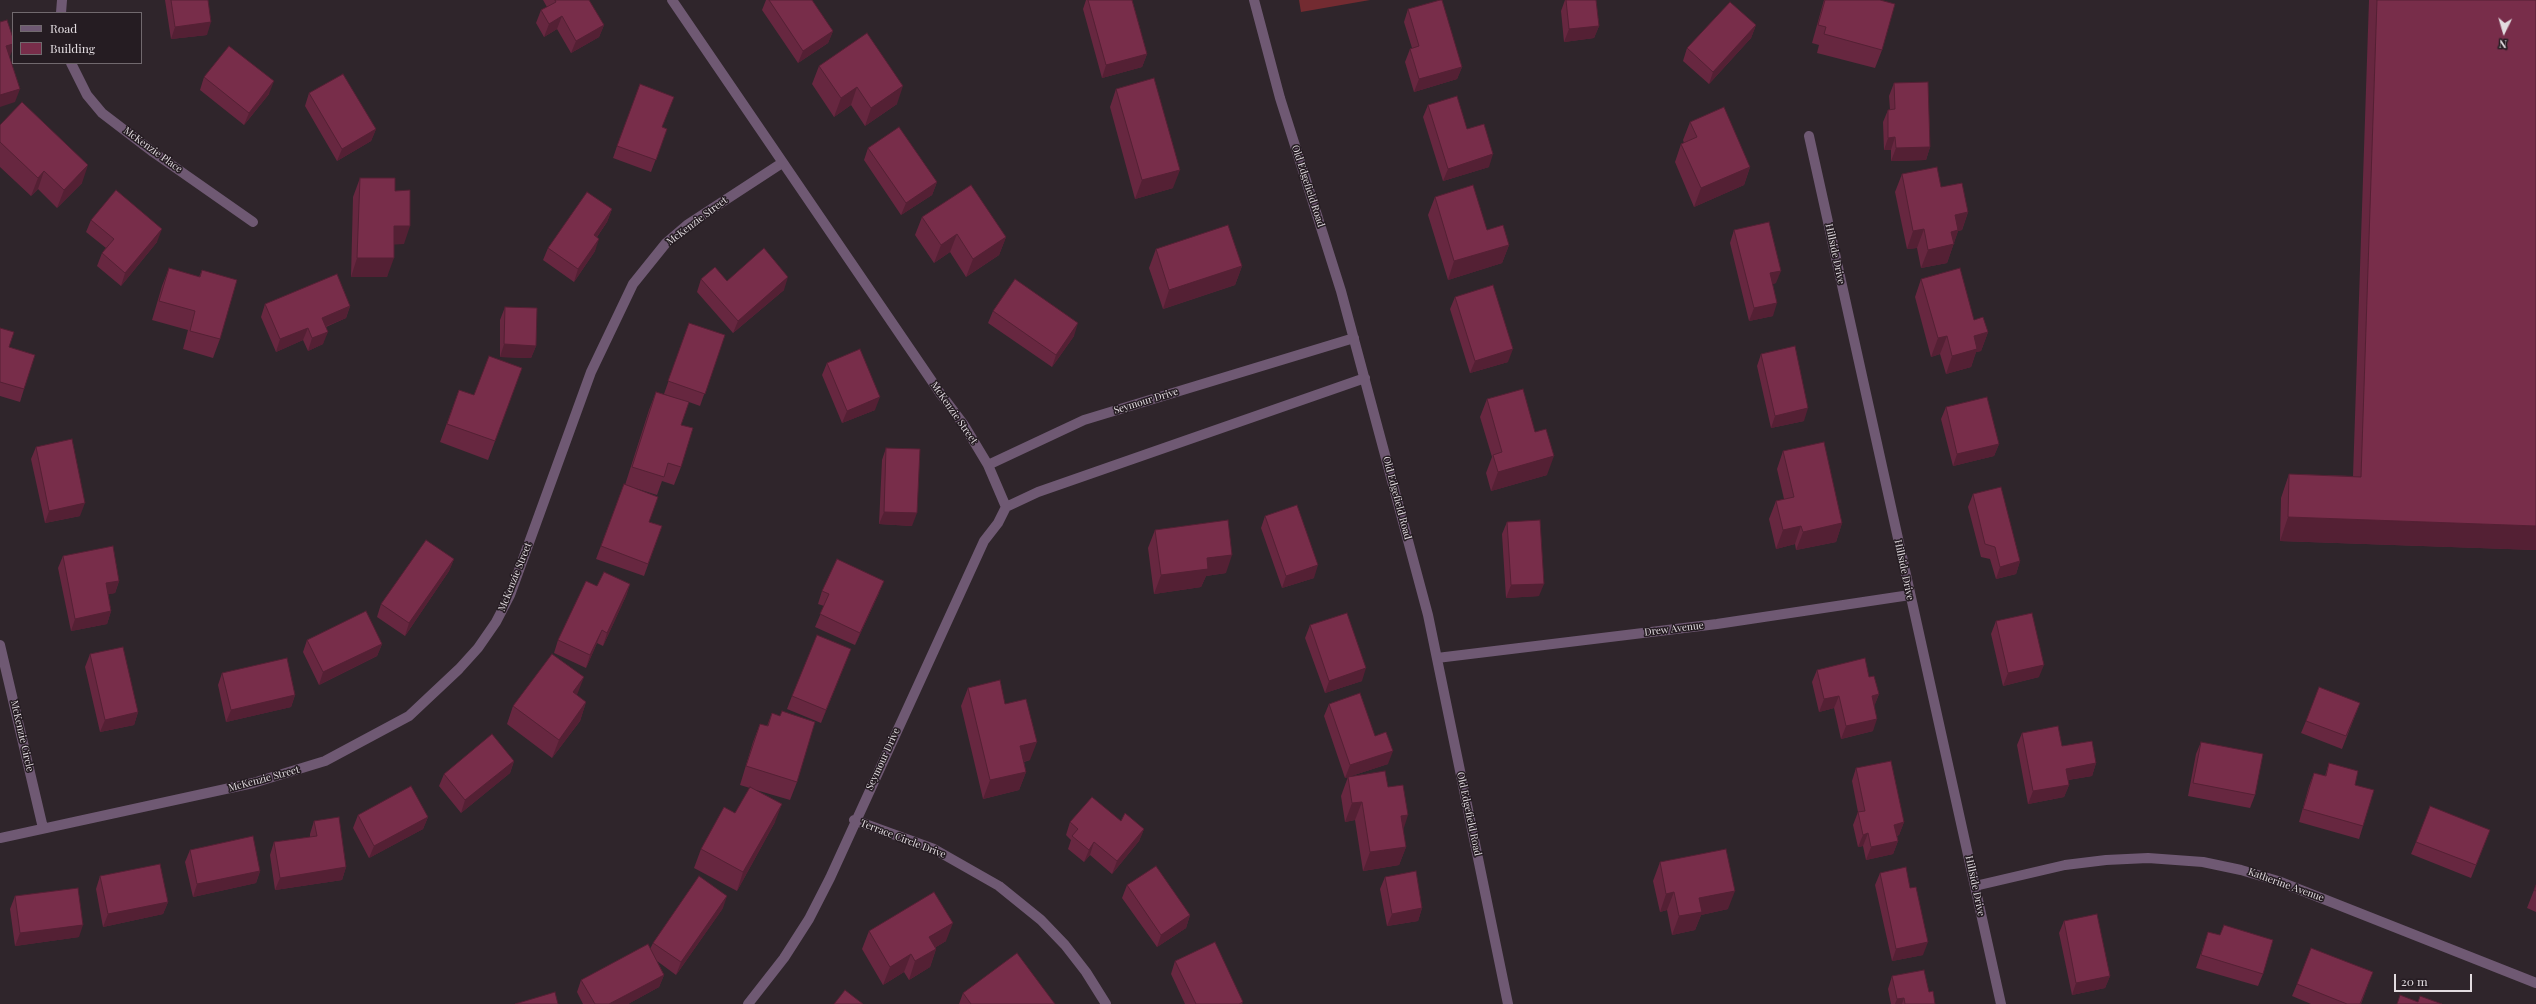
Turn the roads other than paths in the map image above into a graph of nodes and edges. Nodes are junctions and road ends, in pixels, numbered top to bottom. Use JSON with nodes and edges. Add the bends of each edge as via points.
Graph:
{"nodes":[{"id":1,"x":62,"y":0,"type":"edge"},
{"id":2,"x":672,"y":0,"type":"edge"},
{"id":3,"x":1254,"y":0,"type":"edge"},
{"id":4,"x":62,"y":12,"type":"edge"},
{"id":5,"x":72,"y":64,"type":"edge"},
{"id":6,"x":1809,"y":136,"type":"dead end"},
{"id":7,"x":782,"y":163,"type":"junction"},
{"id":8,"x":253,"y":222,"type":"dead end"},
{"id":9,"x":1354,"y":338,"type":"junction"},
{"id":10,"x":1365,"y":378,"type":"junction"},
{"id":11,"x":988,"y":465,"type":"junction"},
{"id":12,"x":1006,"y":507,"type":"junction"},
{"id":13,"x":1910,"y":595,"type":"junction"},
{"id":14,"x":0,"y":645,"type":"edge"},
{"id":15,"x":1437,"y":658,"type":"junction"},
{"id":16,"x":854,"y":820,"type":"junction"},
{"id":17,"x":43,"y":828,"type":"junction"},
{"id":18,"x":0,"y":838,"type":"edge"},
{"id":19,"x":1975,"y":886,"type":"junction"},
{"id":20,"x":2536,"y":983,"type":"edge"},
{"id":21,"x":748,"y":1004,"type":"edge"},
{"id":22,"x":1106,"y":1004,"type":"edge"},
{"id":23,"x":1508,"y":1004,"type":"edge"},
{"id":24,"x":2001,"y":1004,"type":"edge"}],
"edges":[{"from":1,"to":4,"type":"street"},
{"from":2,"to":7,"type":"street","name":"McKenzie Street"},
{"from":3,"to":9,"type":"street","name":"Old Edgefield Road","via":[[1280,98]]},
{"from":5,"to":8,"type":"street","name":"McKenzie Place","via":[[88,95],[102,113]]},
{"from":6,"to":13,"type":"street","name":"Hillside Drive"},
{"from":7,"to":11,"type":"street","name":"McKenzie Street","via":[[964,425]]},
{"from":7,"to":17,"type":"street","name":"McKenzie Street","via":[[687,226],[666,243],[633,284],[591,372],[506,602],[478,648],[409,716],[326,762],[253,783]]},
{"from":9,"to":10,"type":"street","name":"Old Edgefield Road"},
{"from":9,"to":11,"type":"street","name":"Seymour Drive","via":[[1084,420]]},
{"from":10,"to":12,"type":"street","via":[[1038,492]]},
{"from":10,"to":15,"type":"street","name":"Old Edgefield Road"},
{"from":11,"to":12,"type":"street"},
{"from":12,"to":16,"type":"street","name":"Seymour Drive","via":[[984,541]]},
{"from":13,"to":15,"type":"street","name":"Drew Avenue","via":[[1717,624]]},
{"from":13,"to":19,"type":"street","name":"Hillside Drive"},
{"from":14,"to":17,"type":"street","name":"McKenzie Circle"},
{"from":15,"to":23,"type":"street","name":"Old Edgefield Road"},
{"from":16,"to":21,"type":"street","name":"Seymour Drive","via":[[830,878],[808,919],[784,958]]},
{"from":16,"to":22,"type":"street","name":"Terrace Circle Drive","via":[[934,849],[968,866],[999,886],[1041,920],[1065,945]]},
{"from":17,"to":18,"type":"street","name":"McKenzie Street"},
{"from":19,"to":20,"type":"street","name":"Katherine Avenue","via":[[2065,865],[2106,860],[2148,858],[2203,862],[2278,881]]},
{"from":19,"to":24,"type":"street","name":"Hillside Drive"}]}
